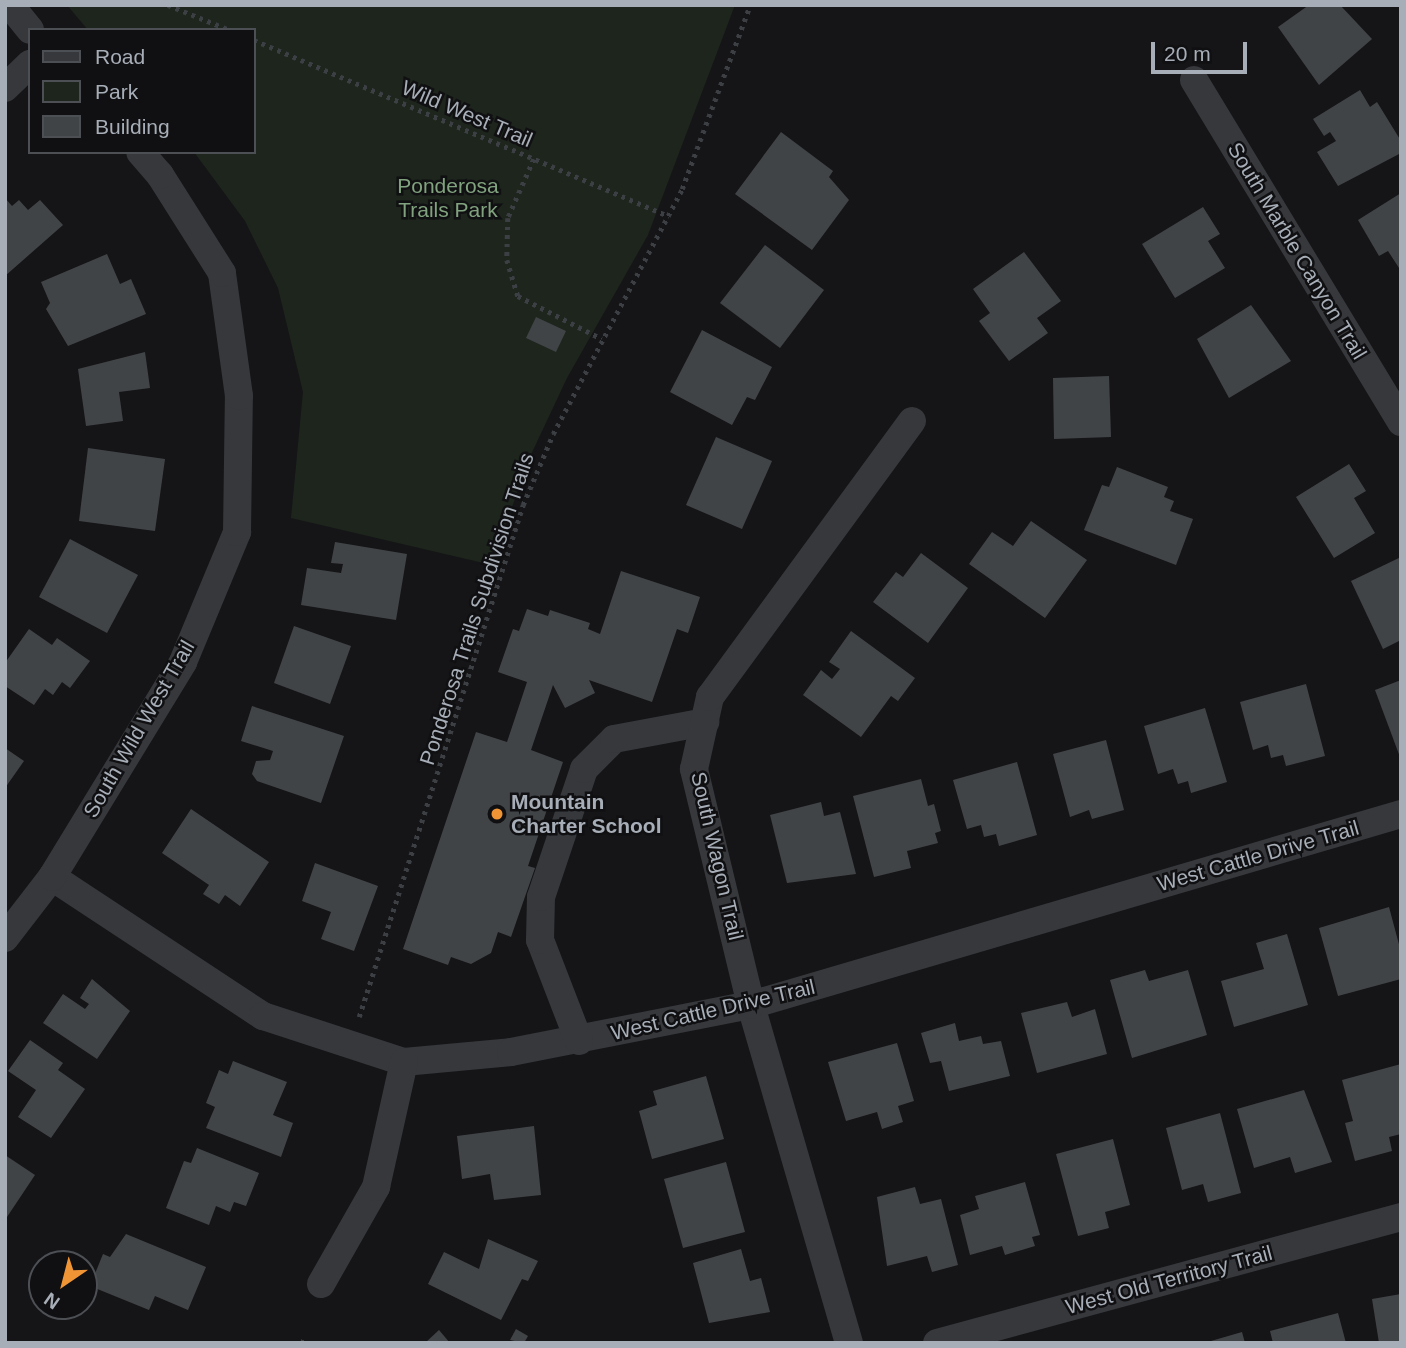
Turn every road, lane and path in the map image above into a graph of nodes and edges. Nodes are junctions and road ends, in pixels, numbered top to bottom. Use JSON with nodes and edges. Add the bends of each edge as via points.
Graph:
{"nodes":[{"id":1,"x":10,"y":5,"type":"edge"},
{"id":2,"x":168,"y":5,"type":"edge"},
{"id":3,"x":750,"y":5,"type":"edge"},
{"id":4,"x":28,"y":28,"type":"edge"},
{"id":5,"x":225,"y":28,"type":"edge"},
{"id":6,"x":256,"y":41,"type":"edge"},
{"id":7,"x":28,"y":66,"type":"edge"},
{"id":8,"x":1194,"y":80,"type":"dead end"},
{"id":9,"x":5,"y":88,"type":"edge"},
{"id":10,"x":142,"y":154,"type":"edge"},
{"id":11,"x":534,"y":159,"type":"junction"},
{"id":12,"x":669,"y":216,"type":"junction"},
{"id":13,"x":602,"y":339,"type":"junction"},
{"id":14,"x":912,"y":421,"type":"dead end"},
{"id":15,"x":1401,"y":422,"type":"edge"},
{"id":16,"x":705,"y":722,"type":"junction"},
{"id":17,"x":1401,"y":814,"type":"edge"},
{"id":18,"x":52,"y":877,"type":"junction"},
{"id":19,"x":5,"y":938,"type":"edge"},
{"id":20,"x":751,"y":1005,"type":"junction"},
{"id":21,"x":579,"y":1041,"type":"junction"},
{"id":22,"x":350,"y":1045,"type":"junction"},
{"id":23,"x":404,"y":1062,"type":"junction"},
{"id":24,"x":1401,"y":1217,"type":"edge"},
{"id":25,"x":321,"y":1284,"type":"dead end"},
{"id":26,"x":849,"y":1343,"type":"edge"},
{"id":27,"x":937,"y":1343,"type":"edge"}],
"edges":[{"from":1,"to":4,"type":"street"},
{"from":2,"to":5,"type":"path"},
{"from":3,"to":12,"type":"path","name":"Ponderosa Trails Subdivision Trails"},
{"from":6,"to":11,"type":"path","name":"Wild West Trail"},
{"from":7,"to":9,"type":"street"},
{"from":8,"to":15,"type":"street","name":"South Marble Canyon Trail"},
{"from":10,"to":18,"type":"street","name":"South Wild West Trail","via":[[222,273],[239,396],[237,532],[183,662]]},
{"from":11,"to":12,"type":"path","name":"Wild West Trail"},
{"from":11,"to":13,"type":"path","via":[[509,218],[507,260],[518,296]]},
{"from":12,"to":13,"type":"path","name":"Ponderosa Trails Subdivision Trails"},
{"from":13,"to":22,"type":"path","name":"Ponderosa Trails Subdivision Trails","via":[[523,505]]},
{"from":14,"to":16,"type":"street","name":"South Wagon Trail","via":[[710,697]]},
{"from":16,"to":20,"type":"street","name":"South Wagon Trail","via":[[694,769]]},
{"from":16,"to":21,"type":"street","via":[[614,739],[583,769],[544,886],[540,940]]},
{"from":17,"to":20,"type":"street","name":"West Cattle Drive Trail"},
{"from":18,"to":19,"type":"street","name":"South Wild West Trail"},
{"from":18,"to":22,"type":"street","name":"West Cattle Drive Trail","via":[[263,1016]]},
{"from":20,"to":21,"type":"street","name":"West Cattle Drive Trail"},
{"from":20,"to":26,"type":"street","name":"South Wagon Trail"},
{"from":21,"to":23,"type":"street","name":"West Cattle Drive Trail"},
{"from":22,"to":23,"type":"street","name":"West Cattle Drive Trail"},
{"from":23,"to":25,"type":"street","via":[[376,1187]]},
{"from":24,"to":27,"type":"street","name":"West Old Territory Trail"}]}
